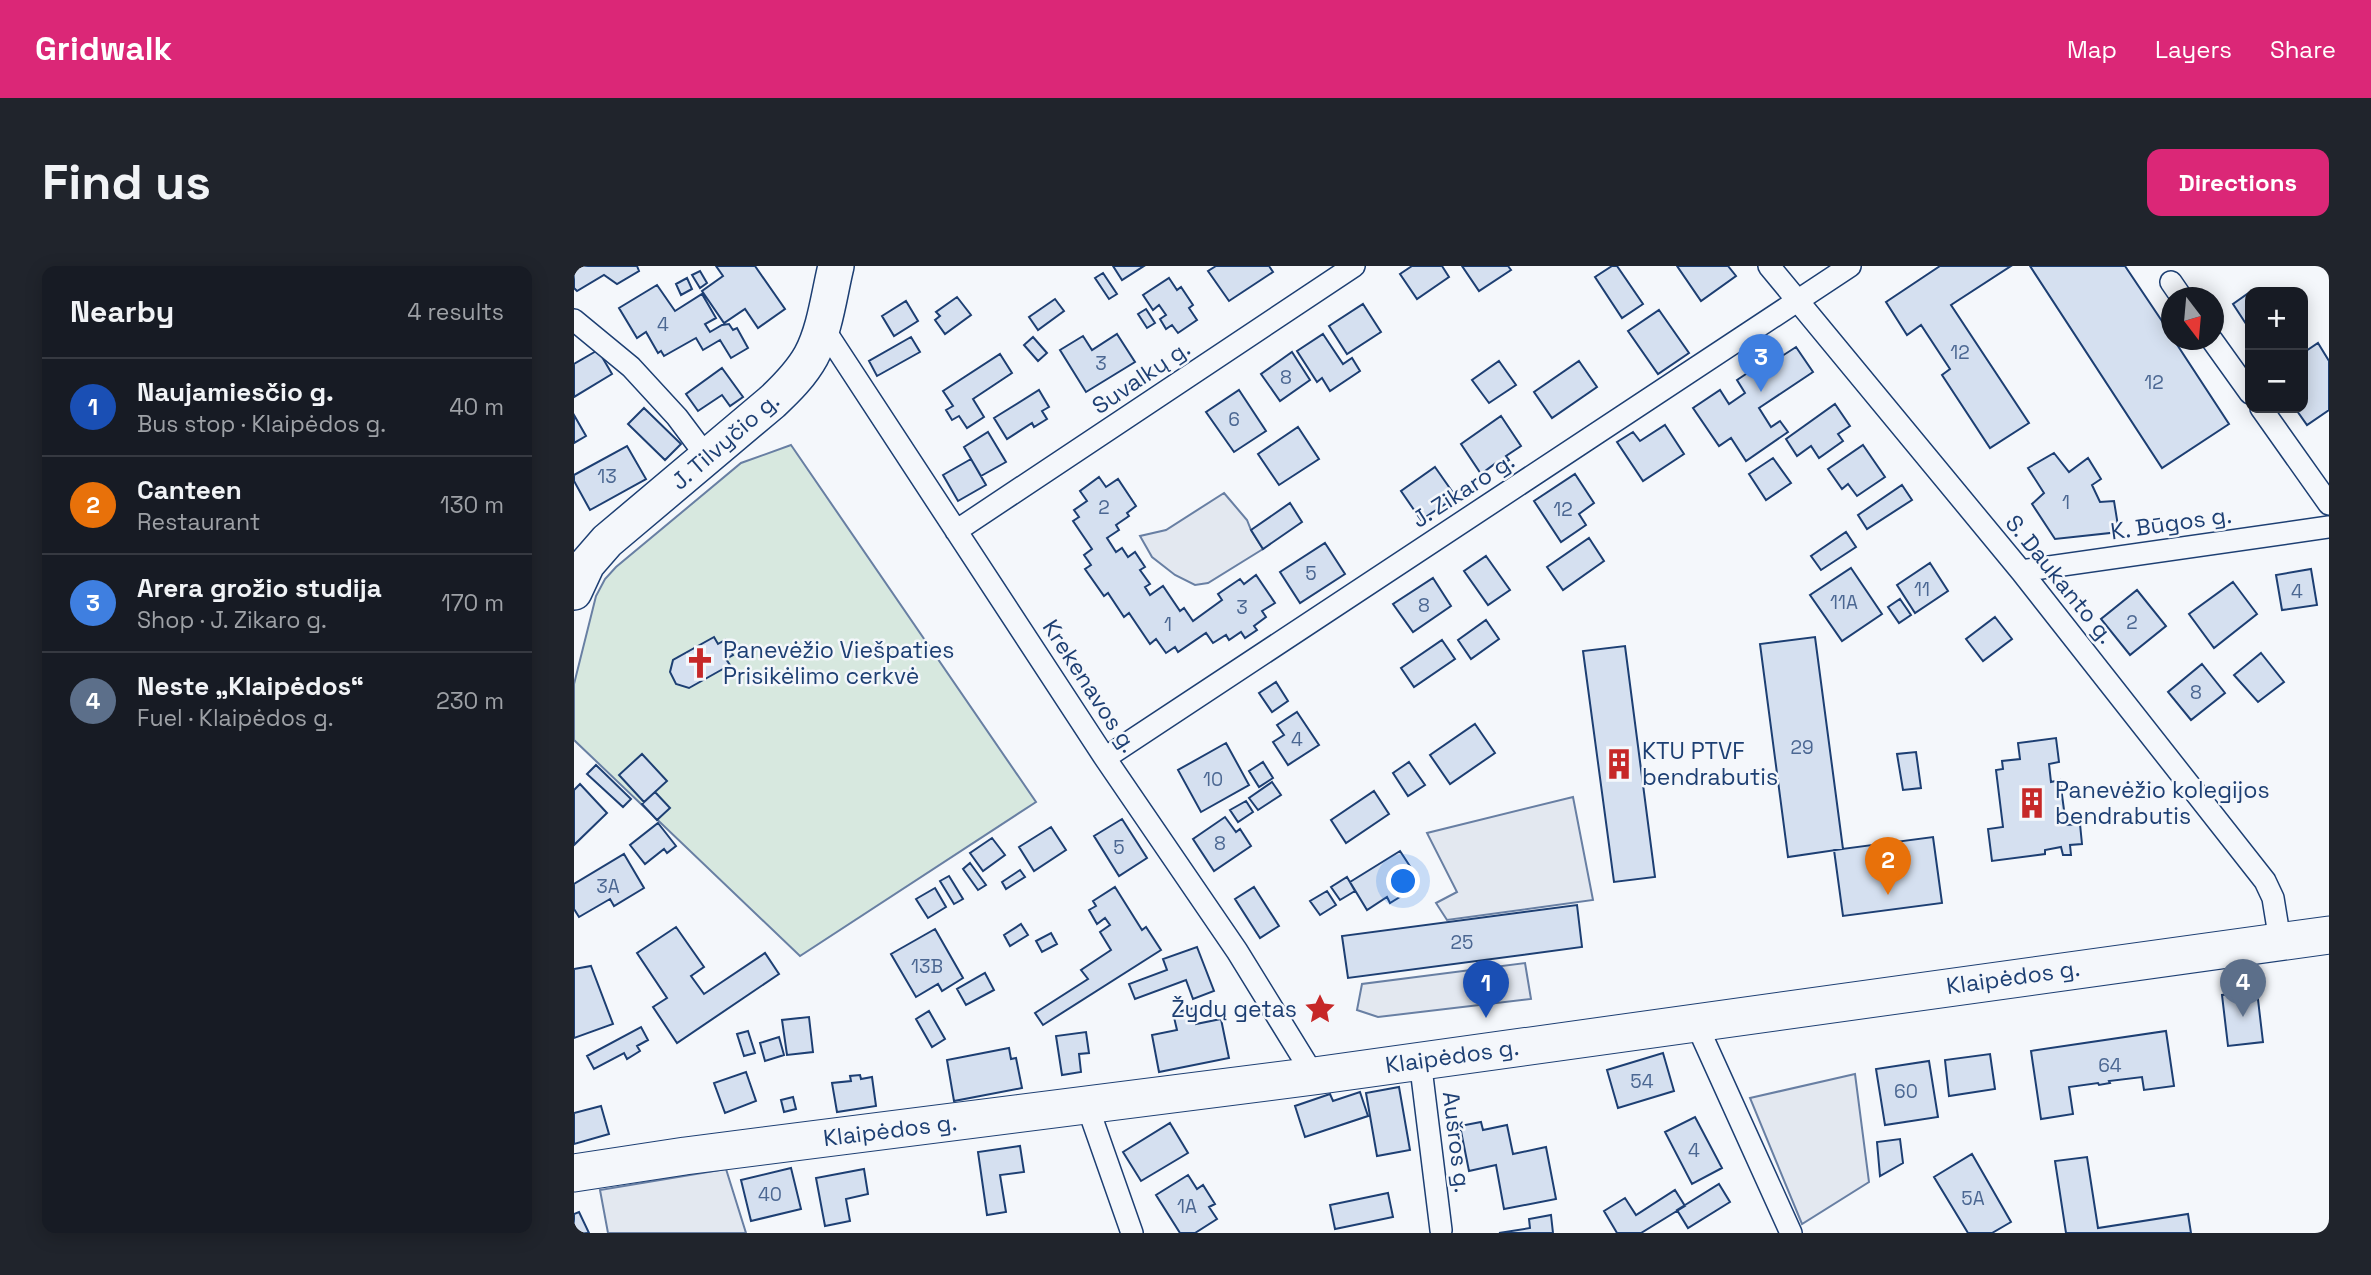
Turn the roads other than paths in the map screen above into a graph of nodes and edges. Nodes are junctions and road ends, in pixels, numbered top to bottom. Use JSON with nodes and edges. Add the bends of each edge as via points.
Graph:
{"nodes":[{"id":1,"x":836,"y":266,"type":"edge"},
{"id":2,"x":1354,"y":266,"type":"edge"},
{"id":3,"x":1769,"y":266,"type":"edge"},
{"id":4,"x":1850,"y":266,"type":"edge"},
{"id":5,"x":1796,"y":301,"type":"junction"},
{"id":6,"x":574,"y":320,"type":"edge"},
{"id":7,"x":822,"y":326,"type":"junction"},
{"id":8,"x":2219,"y":350,"type":"edge"},
{"id":9,"x":2245,"y":386,"type":"edge"},
{"id":10,"x":2265,"y":413,"type":"edge"},
{"id":11,"x":708,"y":457,"type":"junction"},
{"id":12,"x":2329,"y":504,"type":"edge"},
{"id":13,"x":2329,"y":527,"type":"edge"},
{"id":14,"x":957,"y":531,"type":"junction"},
{"id":15,"x":2021,"y":572,"type":"junction"},
{"id":16,"x":574,"y":592,"type":"edge"},
{"id":17,"x":1105,"y":758,"type":"junction"},
{"id":18,"x":2329,"y":935,"type":"edge"},
{"id":19,"x":2280,"y":941,"type":"junction"},
{"id":20,"x":1695,"y":1021,"type":"junction"},
{"id":21,"x":1420,"y":1060,"type":"junction"},
{"id":22,"x":1314,"y":1076,"type":"junction"},
{"id":23,"x":1087,"y":1105,"type":"junction"},
{"id":24,"x":574,"y":1173,"type":"edge"},
{"id":25,"x":1443,"y":1232,"type":"edge"},
{"id":26,"x":1132,"y":1233,"type":"edge"},
{"id":27,"x":1791,"y":1233,"type":"edge"}],
"edges":[{"from":1,"to":7,"type":"main road","name":"J. Tilvyčio g."},
{"from":2,"to":14,"type":"street","name":"Suvalkų g."},
{"from":3,"to":5,"type":"street","name":"S. Daukanto g."},
{"from":4,"to":5,"type":"street","name":"J. Zikaro g."},
{"from":5,"to":15,"type":"street","name":"S. Daukanto g."},
{"from":5,"to":17,"type":"street","name":"J. Zikaro g."},
{"from":6,"to":11,"type":"street","via":[[631,367]]},
{"from":7,"to":11,"type":"main road","name":"J. Tilvyčio g.","via":[[812,355],[793,382]]},
{"from":7,"to":14,"type":"street","name":"Krekenavos g."},
{"from":8,"to":9,"type":"street"},
{"from":10,"to":12,"type":"street"},
{"from":11,"to":16,"type":"main road","name":"J. Tilvyčio g.","via":[[607,541],[587,564]]},
{"from":13,"to":15,"type":"street","name":"K. Būgos g."},
{"from":14,"to":17,"type":"street","name":"Krekenavos g."},
{"from":15,"to":19,"type":"street","name":"S. Daukanto g.","via":[[2265,881],[2273,898]]},
{"from":17,"to":22,"type":"street","name":"Krekenavos g.","via":[[1237,951]]},
{"from":18,"to":19,"type":"highway","name":"Klaipėdos g."},
{"from":19,"to":20,"type":"highway","name":"Klaipėdos g."},
{"from":20,"to":21,"type":"highway","name":"Klaipėdos g."},
{"from":20,"to":27,"type":"street"},
{"from":21,"to":22,"type":"highway","name":"Klaipėdos g."},
{"from":21,"to":25,"type":"street","name":"Aušros g."},
{"from":22,"to":23,"type":"highway","name":"Klaipėdos g."},
{"from":23,"to":24,"type":"highway","name":"Klaipėdos g."},
{"from":23,"to":26,"type":"street"}]}
